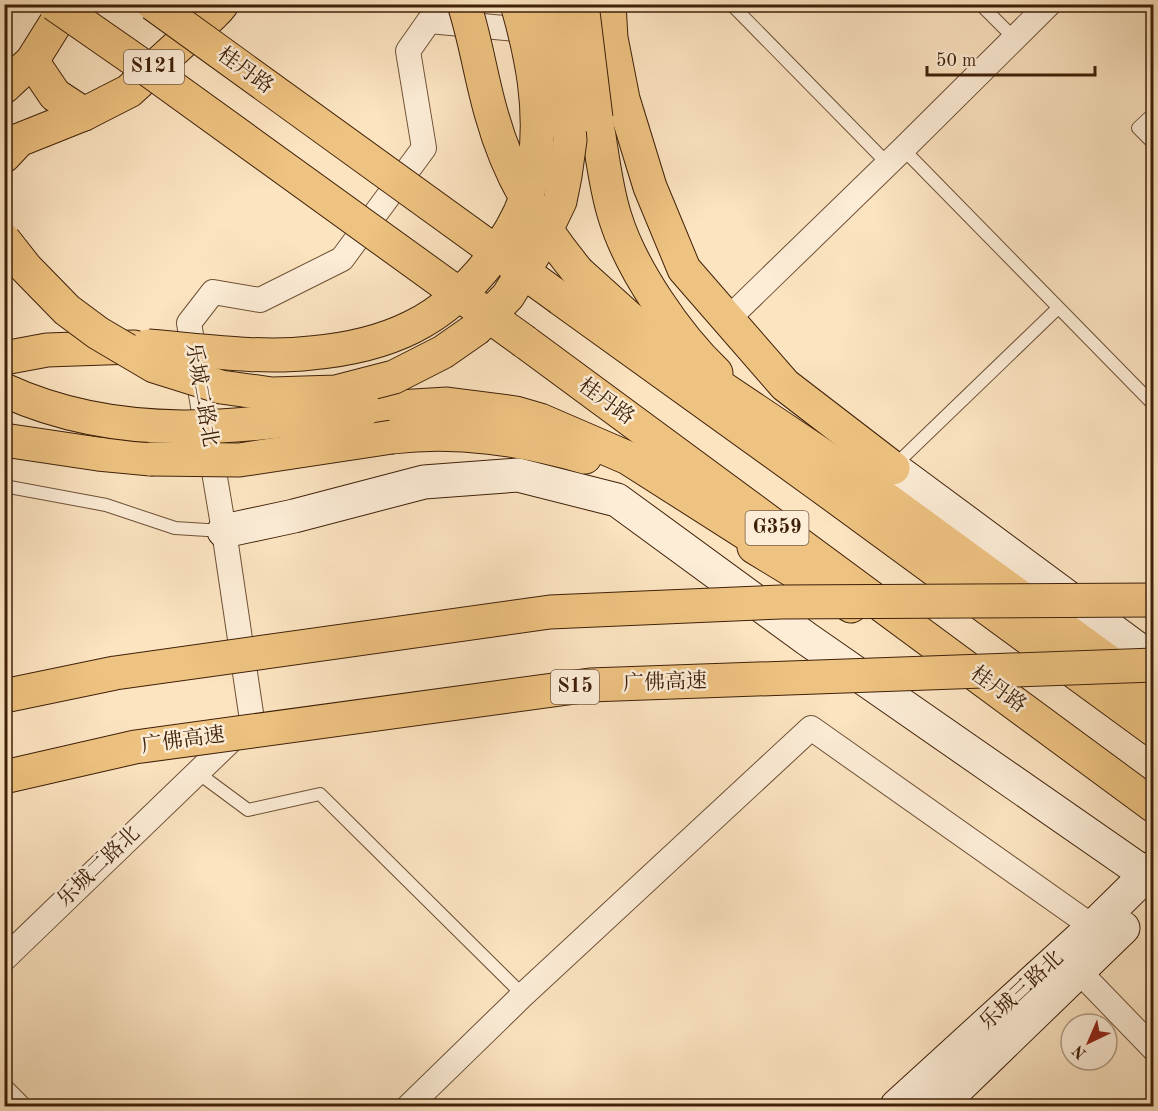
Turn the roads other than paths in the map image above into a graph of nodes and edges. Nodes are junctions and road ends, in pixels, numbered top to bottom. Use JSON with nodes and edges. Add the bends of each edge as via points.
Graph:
{"nodes":[{"id":1,"x":28,"y":4,"type":"edge"},
{"id":2,"x":54,"y":4,"type":"edge"},
{"id":3,"x":74,"y":4,"type":"edge"},
{"id":4,"x":464,"y":4,"type":"edge"},
{"id":5,"x":517,"y":4,"type":"edge"},
{"id":6,"x":549,"y":4,"type":"edge"},
{"id":7,"x":582,"y":4,"type":"edge"},
{"id":8,"x":609,"y":4,"type":"edge"},
{"id":9,"x":615,"y":4,"type":"edge"},
{"id":10,"x":731,"y":4,"type":"edge"},
{"id":11,"x":980,"y":4,"type":"edge"},
{"id":12,"x":1049,"y":4,"type":"edge"},
{"id":13,"x":217,"y":6,"type":"edge"},
{"id":14,"x":163,"y":11,"type":"edge"},
{"id":15,"x":611,"y":38,"type":"junction"},
{"id":16,"x":1014,"y":39,"type":"junction"},
{"id":17,"x":32,"y":61,"type":"junction"},
{"id":18,"x":136,"y":61,"type":"junction"},
{"id":19,"x":4,"y":87,"type":"edge"},
{"id":20,"x":1154,"y":113,"type":"edge"},
{"id":21,"x":84,"y":114,"type":"junction"},
{"id":22,"x":1154,"y":144,"type":"edge"},
{"id":23,"x":4,"y":156,"type":"edge"},
{"id":24,"x":896,"y":157,"type":"junction"},
{"id":25,"x":4,"y":240,"type":"edge"},
{"id":26,"x":561,"y":300,"type":"junction"},
{"id":27,"x":1058,"y":308,"type":"junction"},
{"id":28,"x":728,"y":319,"type":"junction"},
{"id":29,"x":660,"y":346,"type":"junction"},
{"id":30,"x":4,"y":358,"type":"edge"},
{"id":31,"x":4,"y":390,"type":"edge"},
{"id":32,"x":1152,"y":401,"type":"edge"},
{"id":33,"x":752,"y":408,"type":"junction"},
{"id":34,"x":4,"y":440,"type":"edge"},
{"id":35,"x":882,"y":478,"type":"junction"},
{"id":36,"x":4,"y":486,"type":"edge"},
{"id":37,"x":224,"y":531,"type":"junction"},
{"id":38,"x":1154,"y":600,"type":"edge"},
{"id":39,"x":1154,"y":661,"type":"edge"},
{"id":40,"x":1154,"y":666,"type":"edge"},
{"id":41,"x":1154,"y":695,"type":"edge"},
{"id":42,"x":4,"y":696,"type":"edge"},
{"id":43,"x":1029,"y":714,"type":"junction"},
{"id":44,"x":1154,"y":730,"type":"edge"},
{"id":45,"x":198,"y":773,"type":"junction"},
{"id":46,"x":4,"y":777,"type":"edge"},
{"id":47,"x":1154,"y":807,"type":"edge"},
{"id":48,"x":1152,"y":880,"type":"edge"},
{"id":49,"x":1092,"y":927,"type":"junction"},
{"id":50,"x":4,"y":959,"type":"edge"},
{"id":51,"x":1070,"y":963,"type":"junction"},
{"id":52,"x":523,"y":995,"type":"junction"},
{"id":53,"x":1154,"y":1049,"type":"edge"},
{"id":54,"x":4,"y":1092,"type":"edge"},
{"id":55,"x":18,"y":1107,"type":"edge"},
{"id":56,"x":409,"y":1107,"type":"edge"},
{"id":57,"x":897,"y":1107,"type":"edge"},
{"id":58,"x":939,"y":1107,"type":"edge"}],
"edges":[{"from":1,"to":18,"type":"main road","bridge":true},
{"from":2,"to":18,"type":"main road","name":"桂丹路","bridge":true},
{"from":3,"to":17,"type":"main road","via":[[57,21]]},
{"from":4,"to":29,"type":"main road","bridge":true,"via":[[492,116],[517,185],[553,242],[578,272]]},
{"from":5,"to":30,"type":"main road","bridge":true,"via":[[536,85],[535,163],[527,195],[509,234],[471,282],[439,312],[380,340],[311,353],[148,346],[47,350]]},
{"from":6,"to":25,"type":"main road","bridge":true,"via":[[563,61],[570,140],[560,201],[508,296],[476,329],[443,352],[394,377],[336,392],[272,394],[221,387],[154,366],[67,310]]},
{"from":7,"to":33,"type":"main road","bridge":true,"via":[[596,118],[614,216],[628,251],[678,328],[706,363]]},
{"from":8,"to":15,"type":"main road"},
{"from":9,"to":15,"type":"lane"},
{"from":10,"to":24,"type":"lane"},
{"from":11,"to":16,"type":"lane"},
{"from":12,"to":16,"type":"street"},
{"from":13,"to":21,"type":"main road","number":"S121","via":[[129,91]]},
{"from":14,"to":26,"type":"main road","name":"桂丹路","bridge":true},
{"from":15,"to":28,"type":"main road","via":[[623,99],[650,187],[684,269]]},
{"from":15,"to":37,"type":"street","name":"乐城二路北","via":[[429,21],[408,51],[424,148],[342,259],[260,300],[213,292],[189,323]]},
{"from":16,"to":24,"type":"street"},
{"from":17,"to":19,"type":"main road"},
{"from":17,"to":21,"type":"main road","via":[[55,95]]},
{"from":18,"to":43,"type":"main road","name":"桂丹路","number":"G359","bridge":true},
{"from":20,"to":22,"type":"lane","via":[[1138,128]]},
{"from":21,"to":23,"type":"main road","number":"S121","via":[[19,140]]},
{"from":24,"to":27,"type":"lane"},
{"from":24,"to":28,"type":"street"},
{"from":26,"to":29,"type":"main road"},
{"from":26,"to":44,"type":"main road","name":"桂丹路","number":"G359"},
{"from":27,"to":32,"type":"lane"},
{"from":27,"to":35,"type":"lane"},
{"from":28,"to":35,"type":"main road","via":[[785,384]]},
{"from":29,"to":33,"type":"main road"},
{"from":31,"to":43,"type":"main road","bridge":true,"via":[[75,416],[184,427],[275,423],[365,410],[447,404],[516,413],[628,458]]},
{"from":33,"to":35,"type":"main road"},
{"from":34,"to":43,"type":"main road","bridge":true,"via":[[151,459],[239,460],[425,433],[480,435],[551,448],[620,467]]},
{"from":35,"to":39,"type":"street"},
{"from":35,"to":41,"type":"main road"},
{"from":36,"to":37,"type":"lane","via":[[106,505],[175,528]]},
{"from":37,"to":45,"type":"street","name":"乐城二路北","via":[[252,720]]},
{"from":37,"to":48,"type":"street","via":[[424,482],[518,475],[617,500],[807,639]]},
{"from":38,"to":42,"type":"main road","bridge":true,"via":[[781,602],[550,612],[115,673]]},
{"from":40,"to":46,"type":"main road","name":"广佛高速","number":"S15","bridge":true,"via":[[590,685],[135,747]]},
{"from":43,"to":47,"type":"main road","name":"桂丹路","number":"G359"},
{"from":45,"to":50,"type":"street","name":"乐城二路北"},
{"from":45,"to":52,"type":"lane","via":[[248,810],[320,794]]},
{"from":48,"to":49,"type":"street","name":"乐城三路北"},
{"from":48,"to":51,"type":"street","name":"乐城三路北"},
{"from":49,"to":51,"type":"street","name":"乐城三路北"},
{"from":49,"to":52,"type":"street","via":[[811,728]]},
{"from":51,"to":53,"type":"street"},
{"from":51,"to":57,"type":"street","name":"乐城三路北"},
{"from":51,"to":58,"type":"street","name":"乐城三路北"},
{"from":52,"to":56,"type":"street"},
{"from":54,"to":55,"type":"street"}]}
